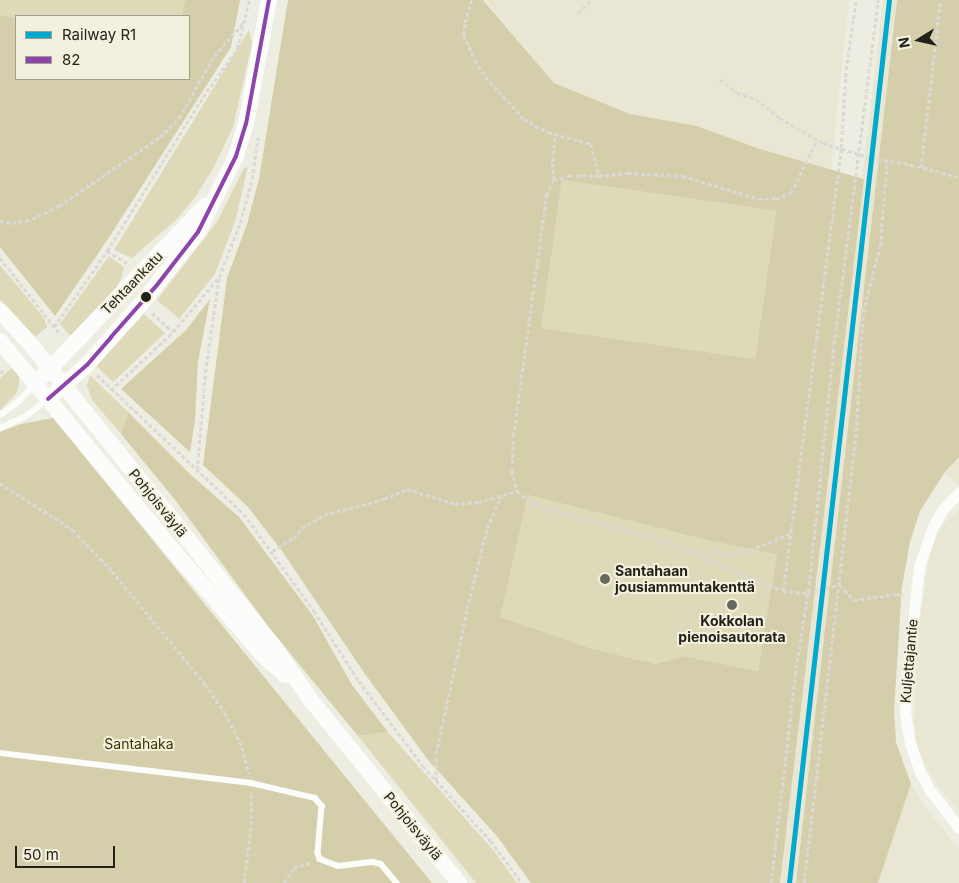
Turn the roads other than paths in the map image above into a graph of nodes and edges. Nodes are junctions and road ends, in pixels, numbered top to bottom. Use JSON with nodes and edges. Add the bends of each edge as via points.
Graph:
{"nodes":[{"id":1,"x":269,"y":0,"type":"edge"},
{"id":2,"x":214,"y":197,"type":"junction"},
{"id":3,"x":0,"y":311,"type":"edge"},
{"id":4,"x":0,"y":341,"type":"edge"},
{"id":5,"x":50,"y":368,"type":"junction"},
{"id":6,"x":35,"y":384,"type":"junction"},
{"id":7,"x":64,"y":385,"type":"junction"},
{"id":8,"x":48,"y":400,"type":"junction"},
{"id":9,"x":0,"y":414,"type":"edge"},
{"id":10,"x":0,"y":428,"type":"edge"},
{"id":11,"x":959,"y":492,"type":"edge"},
{"id":12,"x":310,"y":699,"type":"junction"},
{"id":13,"x":0,"y":753,"type":"edge"},
{"id":14,"x":959,"y":828,"type":"edge"},
{"id":15,"x":396,"y":883,"type":"edge"},
{"id":16,"x":459,"y":883,"type":"edge"}],
"edges":[{"from":1,"to":2,"type":"main road","name":"Tehtaankatu","via":[[246,124],[236,156]]},
{"from":2,"to":5,"type":"main road","name":"Tehtaankatu"},
{"from":2,"to":7,"type":"main road","name":"Tehtaankatu","via":[[198,232],[141,304]]},
{"from":3,"to":5,"type":"main road","name":"Pohjoisväylä"},
{"from":4,"to":6,"type":"main road","name":"Pohjoisväylä"},
{"from":5,"to":6,"type":"main road","name":"Tehtaankatu"},
{"from":5,"to":7,"type":"main road","name":"Pohjoisväylä"},
{"from":6,"to":8,"type":"main road","name":"Pohjoisväylä"},
{"from":6,"to":9,"type":"lane"},
{"from":7,"to":8,"type":"main road","name":"Tehtaankatu"},
{"from":7,"to":12,"type":"main road","name":"Pohjoisväylä","via":[[275,648]]},
{"from":8,"to":10,"type":"lane","via":[[25,417]]},
{"from":8,"to":12,"type":"main road","name":"Pohjoisväylä","via":[[264,655]]},
{"from":11,"to":14,"type":"street","name":"Kuljettajantie","via":[[933,526],[920,567],[906,702],[910,743],[929,789]]},
{"from":12,"to":16,"type":"main road","name":"Pohjoisväylä"},
{"from":13,"to":15,"type":"lane","via":[[251,783],[315,798],[322,806],[320,859],[338,866],[381,864]]}]}
